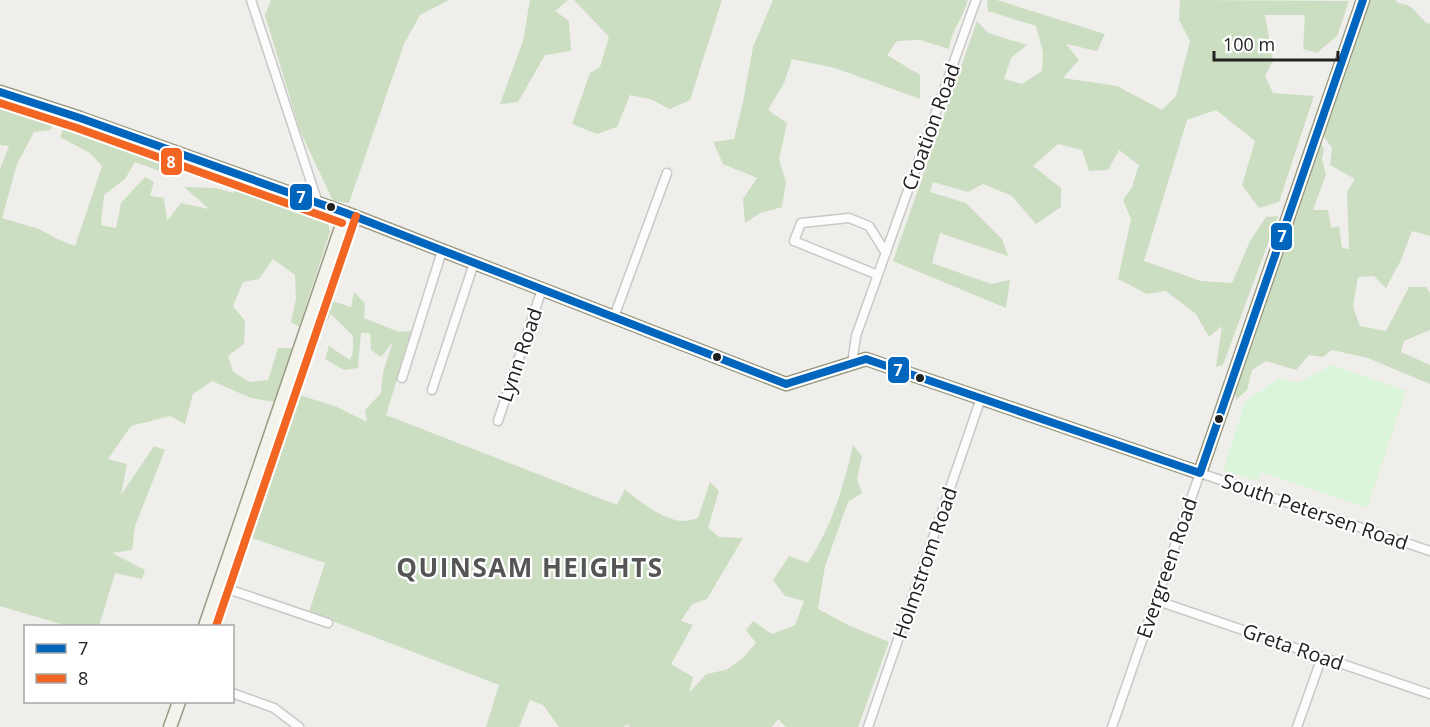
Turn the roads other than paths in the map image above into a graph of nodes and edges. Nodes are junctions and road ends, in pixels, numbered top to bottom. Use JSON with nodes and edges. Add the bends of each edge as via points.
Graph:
{"nodes":[{"id":1,"x":251,"y":0,"type":"edge"},
{"id":2,"x":976,"y":0,"type":"edge"},
{"id":3,"x":1363,"y":0,"type":"edge"},
{"id":4,"x":0,"y":92,"type":"edge"},
{"id":5,"x":667,"y":173,"type":"dead end"},
{"id":6,"x":318,"y":203,"type":"junction"},
{"id":7,"x":345,"y":213,"type":"junction"},
{"id":8,"x":442,"y":251,"type":"junction"},
{"id":9,"x":885,"y":253,"type":"junction"},
{"id":10,"x":474,"y":263,"type":"junction"},
{"id":11,"x":878,"y":275,"type":"junction"},
{"id":12,"x":542,"y":289,"type":"junction"},
{"id":13,"x":614,"y":317,"type":"junction"},
{"id":14,"x":852,"y":364,"type":"junction"},
{"id":15,"x":402,"y":378,"type":"dead end"},
{"id":16,"x":432,"y":390,"type":"dead end"},
{"id":17,"x":981,"y":398,"type":"junction"},
{"id":18,"x":498,"y":421,"type":"dead end"},
{"id":19,"x":1200,"y":473,"type":"junction"},
{"id":20,"x":1430,"y":551,"type":"edge"},
{"id":21,"x":219,"y":586,"type":"junction"},
{"id":22,"x":1155,"y":600,"type":"junction"},
{"id":23,"x":328,"y":623,"type":"dead end"},
{"id":24,"x":206,"y":625,"type":"edge"},
{"id":25,"x":1322,"y":657,"type":"junction"},
{"id":26,"x":234,"y":694,"type":"edge"},
{"id":27,"x":1430,"y":694,"type":"edge"},
{"id":28,"x":179,"y":703,"type":"edge"},
{"id":29,"x":170,"y":727,"type":"edge"},
{"id":30,"x":299,"y":727,"type":"edge"},
{"id":31,"x":868,"y":727,"type":"edge"},
{"id":32,"x":1112,"y":727,"type":"edge"},
{"id":33,"x":1297,"y":727,"type":"edge"}],
"edges":[{"from":1,"to":6,"type":"street"},
{"from":2,"to":9,"type":"street","name":"Croation Road"},
{"from":3,"to":19,"type":"street","name":"Evergreen Road"},
{"from":4,"to":6,"type":"street"},
{"from":5,"to":13,"type":"street"},
{"from":6,"to":7,"type":"street"},
{"from":7,"to":8,"type":"street"},
{"from":7,"to":21,"type":"street"},
{"from":8,"to":10,"type":"street"},
{"from":8,"to":15,"type":"street"},
{"from":9,"to":11,"type":"street","name":"Croation Road"},
{"from":9,"to":11,"type":"street","via":[[869,226],[849,218],[801,223],[794,241]]},
{"from":10,"to":12,"type":"street"},
{"from":10,"to":16,"type":"street"},
{"from":11,"to":14,"type":"street","name":"Croation Road","via":[[856,336]]},
{"from":12,"to":13,"type":"street"},
{"from":12,"to":18,"type":"street","name":"Lynn Road"},
{"from":13,"to":14,"type":"street","via":[[786,384]]},
{"from":14,"to":17,"type":"street","via":[[866,359]]},
{"from":17,"to":19,"type":"street"},
{"from":17,"to":31,"type":"street","name":"Holmstrom Road"},
{"from":19,"to":20,"type":"street","name":"South Petersen Road"},
{"from":19,"to":22,"type":"street","name":"Evergreen Road"},
{"from":21,"to":23,"type":"street"},
{"from":21,"to":24,"type":"street"},
{"from":22,"to":25,"type":"street","name":"Greta Road"},
{"from":22,"to":32,"type":"street","name":"Evergreen Road"},
{"from":25,"to":27,"type":"street","name":"Greta Road"},
{"from":25,"to":33,"type":"street"},
{"from":26,"to":30,"type":"street","via":[[274,708]]},
{"from":28,"to":29,"type":"street"}]}
